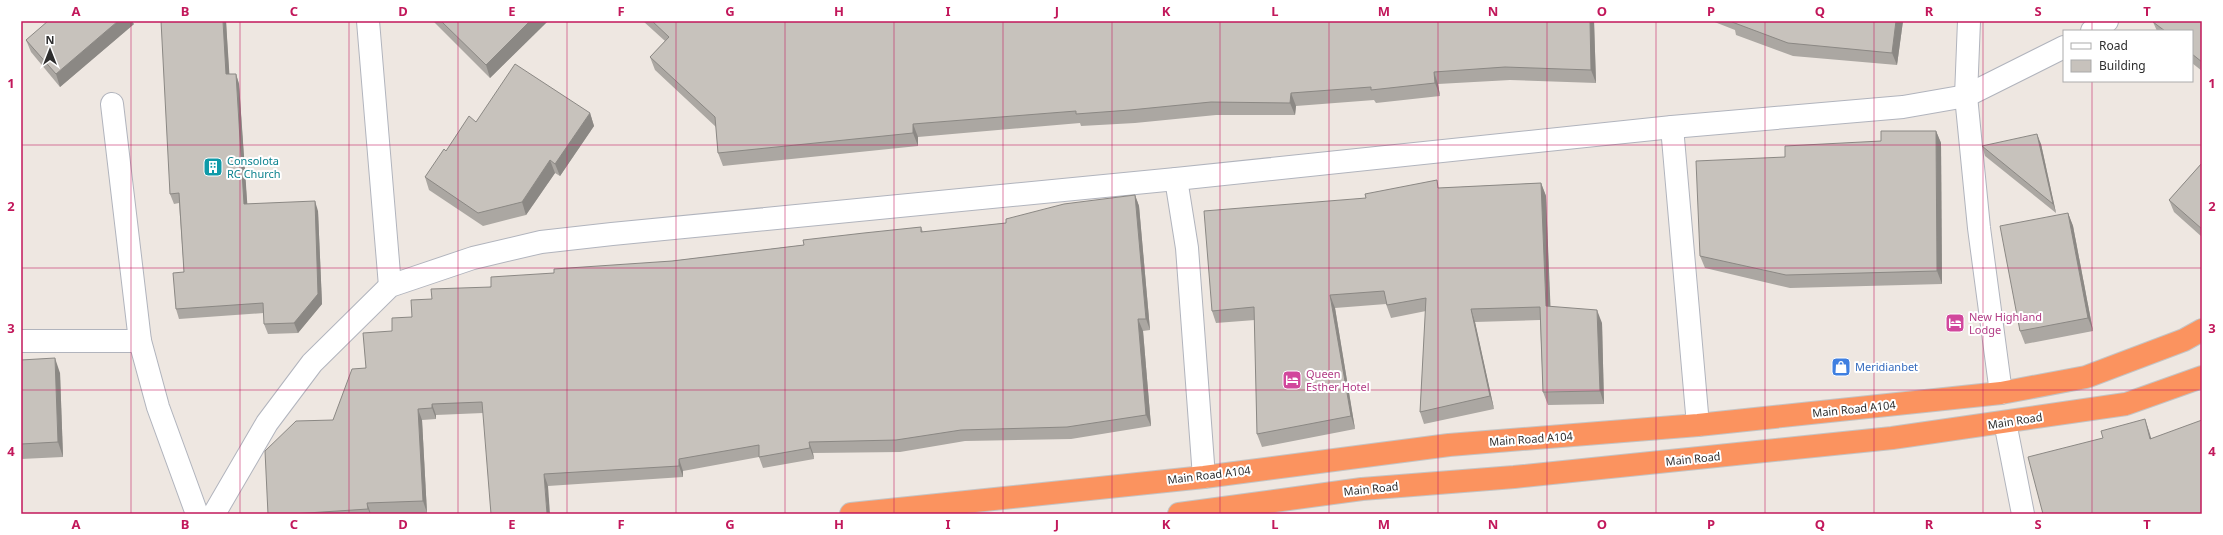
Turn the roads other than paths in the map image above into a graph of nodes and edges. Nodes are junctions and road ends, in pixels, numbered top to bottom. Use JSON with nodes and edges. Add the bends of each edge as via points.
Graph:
{"nodes":[{"id":1,"x":368,"y":21,"type":"edge"},
{"id":2,"x":1968,"y":21,"type":"edge"},
{"id":3,"x":2107,"y":21,"type":"edge"},
{"id":4,"x":2094,"y":30,"type":"edge"},
{"id":5,"x":2063,"y":48,"type":"edge"},
{"id":6,"x":1966,"y":96,"type":"junction"},
{"id":7,"x":112,"y":104,"type":"dead end"},
{"id":8,"x":1672,"y":127,"type":"junction"},
{"id":9,"x":1176,"y":179,"type":"junction"},
{"id":10,"x":390,"y":286,"type":"junction"},
{"id":11,"x":2202,"y":330,"type":"edge"},
{"id":12,"x":21,"y":341,"type":"edge"},
{"id":13,"x":140,"y":342,"type":"junction"},
{"id":14,"x":2202,"y":377,"type":"edge"},
{"id":15,"x":2001,"y":393,"type":"junction"},
{"id":16,"x":2005,"y":422,"type":"junction"},
{"id":17,"x":1698,"y":425,"type":"junction"},
{"id":18,"x":1204,"y":477,"type":"junction"},
{"id":19,"x":1205,"y":513,"type":"edge"},
{"id":20,"x":197,"y":514,"type":"edge"},
{"id":21,"x":214,"y":514,"type":"edge"},
{"id":22,"x":851,"y":514,"type":"edge"},
{"id":23,"x":1179,"y":514,"type":"edge"},
{"id":24,"x":2023,"y":514,"type":"edge"}],
"edges":[{"from":1,"to":10,"type":"street"},
{"from":2,"to":6,"type":"street"},
{"from":3,"to":4,"type":"street"},
{"from":5,"to":6,"type":"street"},
{"from":6,"to":8,"type":"street","via":[[1902,107]]},
{"from":6,"to":15,"type":"street","via":[[1979,228]]},
{"from":7,"to":13,"type":"street"},
{"from":8,"to":9,"type":"street"},
{"from":8,"to":17,"type":"street"},
{"from":9,"to":10,"type":"street","via":[[541,242],[473,258]]},
{"from":9,"to":18,"type":"street","via":[[1187,248]]},
{"from":10,"to":21,"type":"street","via":[[312,363],[267,423]]},
{"from":11,"to":15,"type":"highway","name":"Main Road A104","via":[[2184,340],[2086,377]]},
{"from":12,"to":13,"type":"street"},
{"from":13,"to":20,"type":"street","via":[[158,407]]},
{"from":14,"to":16,"type":"highway","name":"Main Road","via":[[2126,404]]},
{"from":15,"to":17,"type":"highway","name":"Main Road A104"},
{"from":16,"to":19,"type":"highway","name":"Main Road","via":[[1868,441],[1514,477],[1362,489]]},
{"from":16,"to":24,"type":"street"},
{"from":17,"to":18,"type":"highway","name":"Main Road A104","via":[[1449,445]]},
{"from":18,"to":22,"type":"highway","name":"Main Road A104"},
{"from":19,"to":23,"type":"highway","name":"Main Road"}]}
